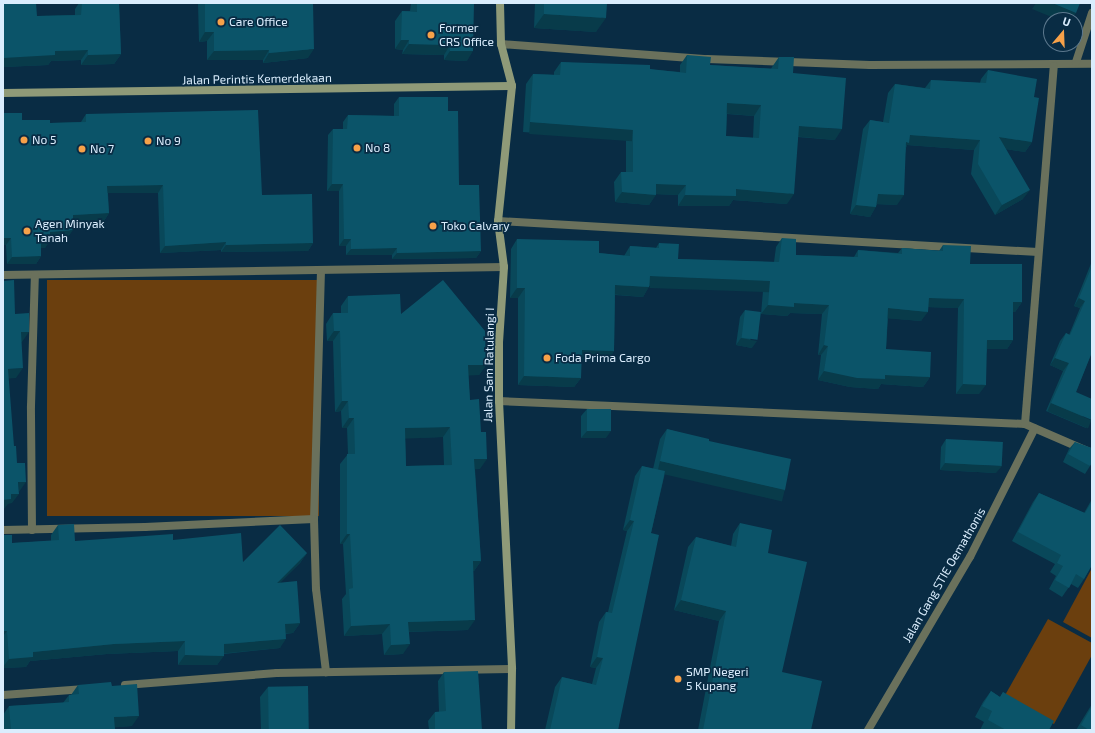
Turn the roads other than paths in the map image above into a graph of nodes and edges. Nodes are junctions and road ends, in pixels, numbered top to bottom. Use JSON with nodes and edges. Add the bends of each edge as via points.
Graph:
{"nodes":[{"id":1,"x":500,"y":3,"type":"edge"},
{"id":2,"x":1092,"y":13,"type":"edge"},
{"id":3,"x":501,"y":44,"type":"junction"},
{"id":4,"x":1076,"y":62,"type":"junction"},
{"id":5,"x":1092,"y":64,"type":"edge"},
{"id":6,"x":1054,"y":66,"type":"junction"},
{"id":7,"x":512,"y":86,"type":"junction"},
{"id":8,"x":3,"y":93,"type":"edge"},
{"id":9,"x":498,"y":221,"type":"junction"},
{"id":10,"x":1038,"y":252,"type":"junction"},
{"id":11,"x":504,"y":267,"type":"junction"},
{"id":12,"x":321,"y":270,"type":"junction"},
{"id":13,"x":3,"y":275,"type":"edge"},
{"id":14,"x":35,"y":275,"type":"junction"},
{"id":15,"x":500,"y":401,"type":"junction"},
{"id":16,"x":1025,"y":424,"type":"junction"},
{"id":17,"x":1035,"y":428,"type":"junction"},
{"id":18,"x":1092,"y":453,"type":"edge"},
{"id":19,"x":314,"y":519,"type":"junction"},
{"id":20,"x":3,"y":530,"type":"edge"},
{"id":21,"x":32,"y":530,"type":"junction"},
{"id":22,"x":512,"y":669,"type":"junction"},
{"id":23,"x":326,"y":672,"type":"junction"},
{"id":24,"x":113,"y":686,"type":"edge"},
{"id":25,"x":97,"y":688,"type":"edge"},
{"id":26,"x":3,"y":695,"type":"edge"},
{"id":27,"x":511,"y":730,"type":"edge"},
{"id":28,"x":868,"y":730,"type":"edge"}],
"edges":[{"from":1,"to":3,"type":"main road","name":"Jalan Sam Ratulangi I"},
{"from":2,"to":4,"type":"street"},
{"from":3,"to":6,"type":"street","via":[[707,59],[870,65]]},
{"from":3,"to":7,"type":"main road","name":"Jalan Sam Ratulangi I"},
{"from":4,"to":5,"type":"street"},
{"from":4,"to":6,"type":"street"},
{"from":6,"to":10,"type":"street"},
{"from":7,"to":8,"type":"main road","name":"Jalan Perintis Kemerdekaan"},
{"from":7,"to":9,"type":"main road","name":"Jalan Sam Ratulangi I"},
{"from":9,"to":10,"type":"street"},
{"from":9,"to":11,"type":"main road","name":"Jalan Sam Ratulangi I"},
{"from":10,"to":16,"type":"street"},
{"from":11,"to":12,"type":"street"},
{"from":11,"to":15,"type":"main road","name":"Jalan Sam Ratulangi I","via":[[499,342]]},
{"from":12,"to":14,"type":"street"},
{"from":12,"to":19,"type":"street"},
{"from":13,"to":14,"type":"street"},
{"from":14,"to":21,"type":"street","via":[[31,406]]},
{"from":15,"to":16,"type":"street"},
{"from":15,"to":22,"type":"main road","name":"Jalan Sam Ratulangi I"},
{"from":16,"to":17,"type":"street"},
{"from":17,"to":18,"type":"street"},
{"from":17,"to":28,"type":"street","name":"Jalan Gang STIE Oemathonis","via":[[970,557]]},
{"from":19,"to":21,"type":"street"},
{"from":19,"to":23,"type":"street","via":[[316,588]]},
{"from":20,"to":21,"type":"street"},
{"from":22,"to":23,"type":"street"},
{"from":22,"to":27,"type":"main road","name":"Jalan Sam Ratulangi I"},
{"from":23,"to":24,"type":"street","via":[[277,673]]},
{"from":25,"to":26,"type":"street"}]}
